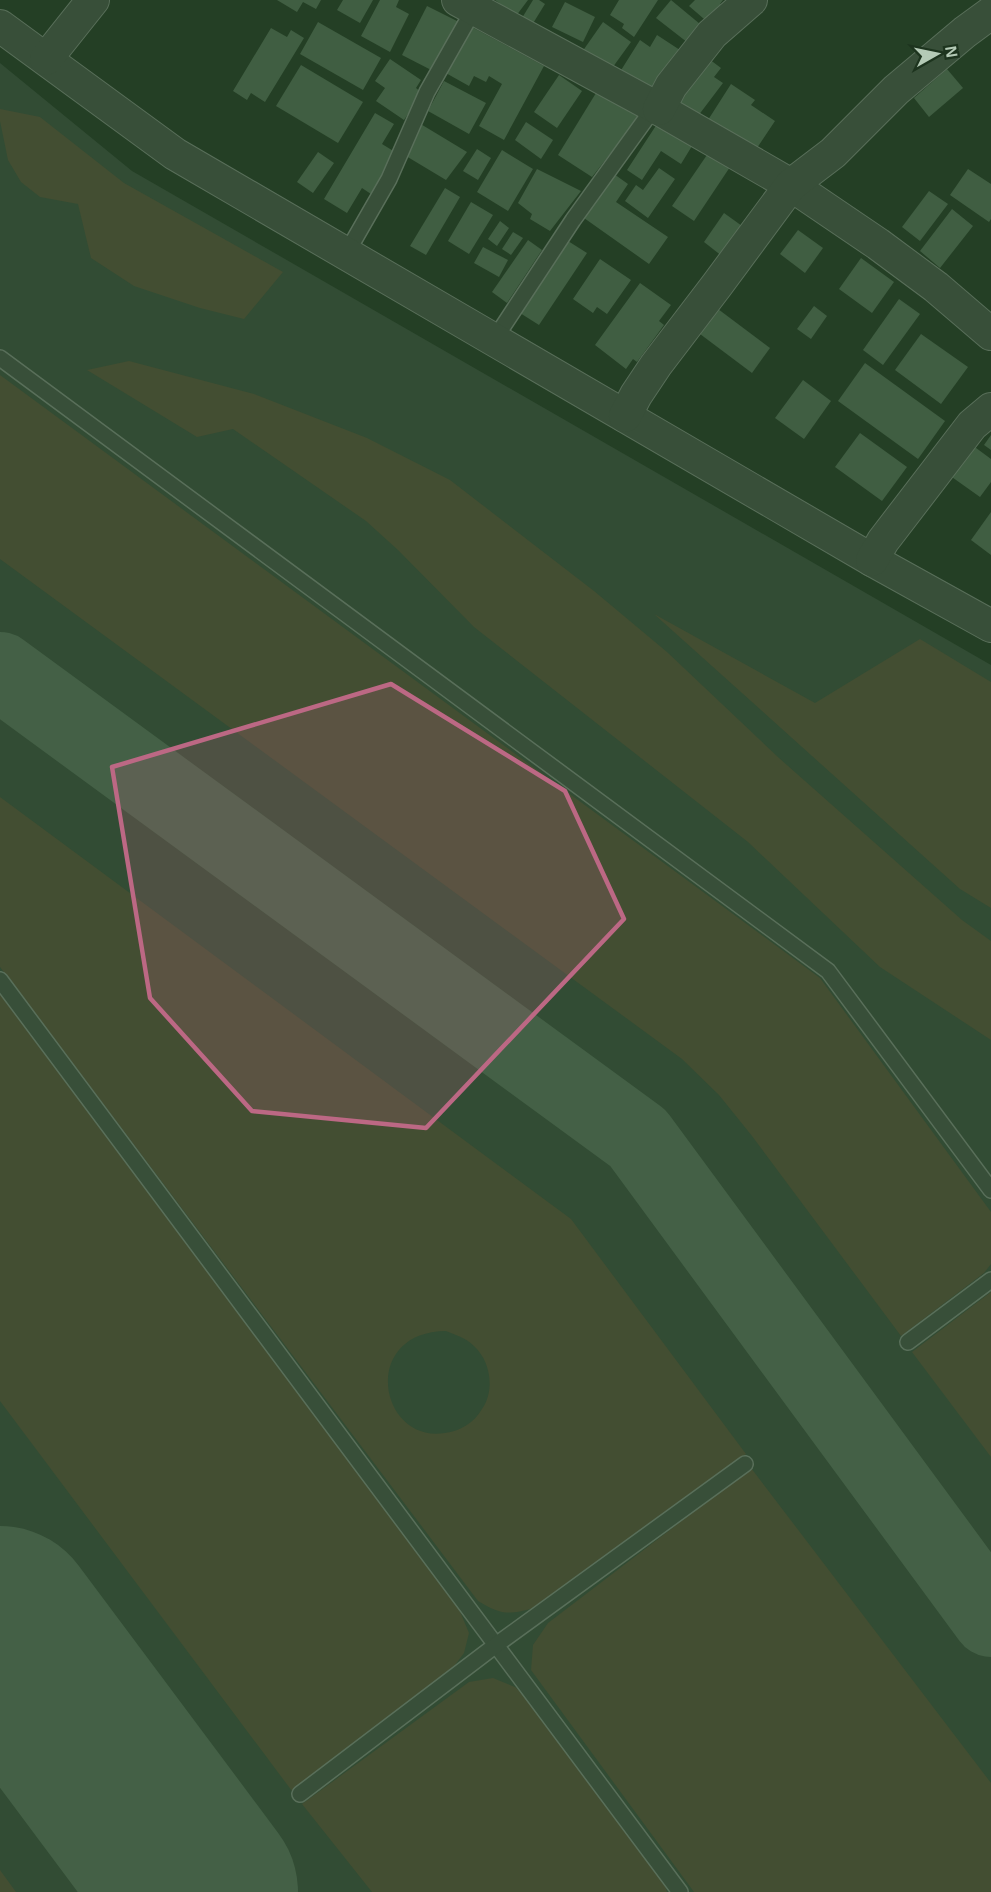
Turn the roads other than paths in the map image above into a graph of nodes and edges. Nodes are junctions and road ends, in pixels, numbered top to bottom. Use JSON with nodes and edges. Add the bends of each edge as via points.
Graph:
{"nodes":[{"id":1,"x":93,"y":0,"type":"edge"},
{"id":2,"x":751,"y":0,"type":"edge"},
{"id":3,"x":465,"y":3,"type":"edge"},
{"id":4,"x":991,"y":13,"type":"edge"},
{"id":5,"x":0,"y":26,"type":"edge"},
{"id":6,"x":46,"y":59,"type":"junction"},
{"id":7,"x":658,"y":110,"type":"junction"},
{"id":8,"x":791,"y":185,"type":"junction"},
{"id":9,"x":346,"y":254,"type":"junction"},
{"id":10,"x":991,"y":334,"type":"edge"},
{"id":11,"x":494,"y":340,"type":"junction"},
{"id":12,"x":0,"y":358,"type":"edge"},
{"id":13,"x":991,"y":409,"type":"edge"},
{"id":14,"x":625,"y":416,"type":"junction"},
{"id":15,"x":872,"y":560,"type":"junction"},
{"id":16,"x":991,"y":626,"type":"edge"},
{"id":17,"x":0,"y":980,"type":"edge"},
{"id":18,"x":991,"y":1190,"type":"edge"},
{"id":19,"x":991,"y":1280,"type":"edge"},
{"id":20,"x":908,"y":1342,"type":"dead end"},
{"id":21,"x":745,"y":1464,"type":"dead end"},
{"id":22,"x":496,"y":1646,"type":"junction"},
{"id":23,"x":300,"y":1794,"type":"dead end"},
{"id":24,"x":680,"y":1892,"type":"edge"}],
"edges":[{"from":1,"to":6,"type":"street"},
{"from":2,"to":7,"type":"street","via":[[712,34],[671,86]]},
{"from":3,"to":7,"type":"street"},
{"from":3,"to":9,"type":"lane","via":[[389,179]]},
{"from":4,"to":8,"type":"street","via":[[896,90],[833,153]]},
{"from":5,"to":6,"type":"street"},
{"from":6,"to":9,"type":"street","via":[[175,154]]},
{"from":7,"to":8,"type":"street"},
{"from":7,"to":11,"type":"lane","via":[[648,116],[573,220]]},
{"from":8,"to":10,"type":"street","via":[[936,287]]},
{"from":8,"to":14,"type":"street","via":[[656,365]]},
{"from":9,"to":11,"type":"street"},
{"from":11,"to":14,"type":"street"},
{"from":12,"to":18,"type":"lane","via":[[828,971]]},
{"from":13,"to":15,"type":"street","via":[[972,425],[882,541]]},
{"from":14,"to":15,"type":"street"},
{"from":15,"to":16,"type":"street"},
{"from":17,"to":22,"type":"lane"},
{"from":19,"to":20,"type":"lane"},
{"from":21,"to":22,"type":"lane"},
{"from":22,"to":23,"type":"lane"},
{"from":22,"to":24,"type":"lane"}]}
